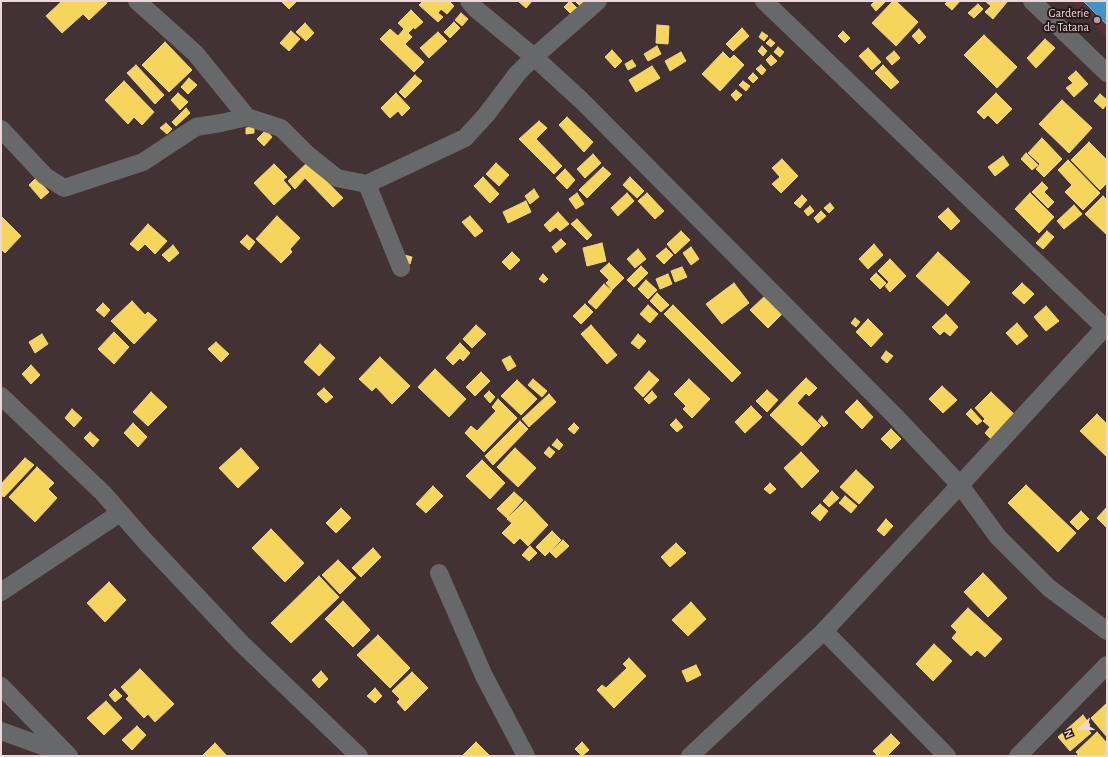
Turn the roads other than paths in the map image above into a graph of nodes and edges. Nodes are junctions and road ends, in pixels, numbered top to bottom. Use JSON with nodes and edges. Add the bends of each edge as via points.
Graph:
{"nodes":[{"id":1,"x":137,"y":1,"type":"edge"},
{"id":2,"x":469,"y":1,"type":"edge"},
{"id":3,"x":598,"y":1,"type":"edge"},
{"id":4,"x":764,"y":1,"type":"edge"},
{"id":5,"x":1032,"y":1,"type":"edge"},
{"id":6,"x":534,"y":57,"type":"junction"},
{"id":7,"x":1107,"y":73,"type":"edge"},
{"id":8,"x":247,"y":117,"type":"junction"},
{"id":9,"x":1,"y":128,"type":"edge"},
{"id":10,"x":367,"y":184,"type":"junction"},
{"id":11,"x":401,"y":268,"type":"dead end"},
{"id":12,"x":1106,"y":326,"type":"edge"},
{"id":13,"x":1,"y":396,"type":"edge"},
{"id":14,"x":960,"y":485,"type":"junction"},
{"id":15,"x":120,"y":513,"type":"junction"},
{"id":16,"x":439,"y":573,"type":"dead end"},
{"id":17,"x":1,"y":592,"type":"edge"},
{"id":18,"x":824,"y":631,"type":"junction"},
{"id":19,"x":1107,"y":631,"type":"edge"},
{"id":20,"x":1107,"y":665,"type":"edge"},
{"id":21,"x":1,"y":686,"type":"edge"},
{"id":22,"x":1,"y":731,"type":"edge"},
{"id":23,"x":68,"y":755,"type":"edge"},
{"id":24,"x":360,"y":756,"type":"edge"},
{"id":25,"x":526,"y":756,"type":"edge"},
{"id":26,"x":690,"y":756,"type":"edge"},
{"id":27,"x":947,"y":756,"type":"edge"},
{"id":28,"x":1018,"y":756,"type":"edge"}],
"edges":[{"from":1,"to":8,"type":"street","via":[[195,53]]},
{"from":2,"to":6,"type":"street"},
{"from":3,"to":6,"type":"street"},
{"from":4,"to":12,"type":"street"},
{"from":5,"to":7,"type":"street"},
{"from":6,"to":10,"type":"street","via":[[465,138]]},
{"from":6,"to":14,"type":"street","via":[[598,117]]},
{"from":8,"to":9,"type":"street","via":[[196,127],[143,162],[64,188],[45,176]]},
{"from":8,"to":10,"type":"street","via":[[281,128],[336,178]]},
{"from":10,"to":11,"type":"street"},
{"from":12,"to":14,"type":"street"},
{"from":13,"to":15,"type":"street","via":[[103,493]]},
{"from":14,"to":18,"type":"street"},
{"from":14,"to":19,"type":"street","via":[[998,538],[1048,588]]},
{"from":15,"to":17,"type":"street"},
{"from":15,"to":24,"type":"street","via":[[241,643]]},
{"from":16,"to":25,"type":"street","via":[[484,676]]},
{"from":18,"to":26,"type":"street"},
{"from":18,"to":27,"type":"street"},
{"from":20,"to":28,"type":"street"},
{"from":21,"to":23,"type":"street"},
{"from":22,"to":23,"type":"street"}]}
